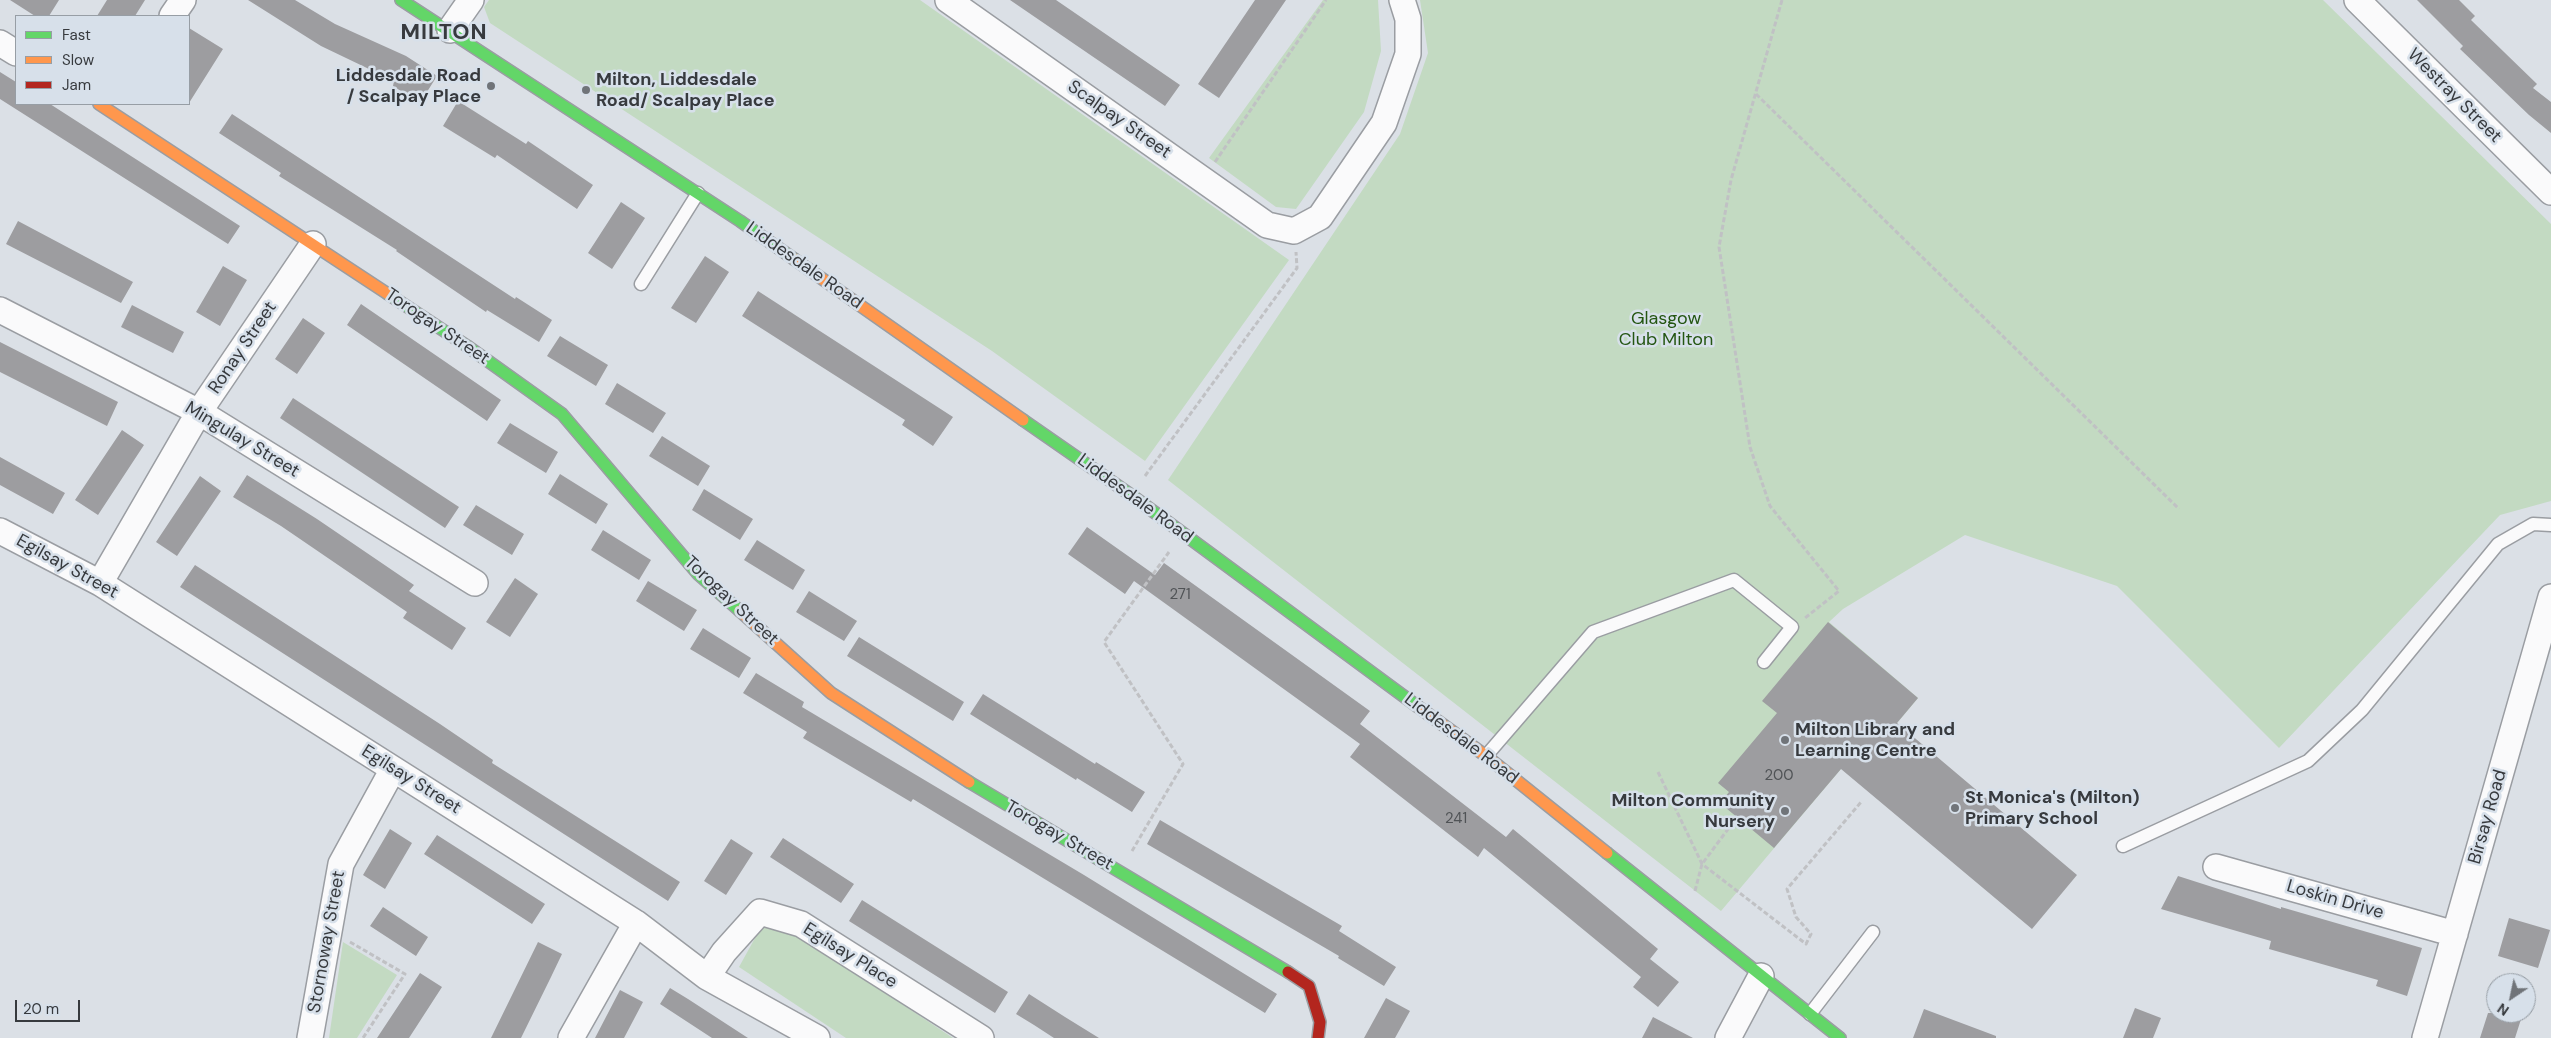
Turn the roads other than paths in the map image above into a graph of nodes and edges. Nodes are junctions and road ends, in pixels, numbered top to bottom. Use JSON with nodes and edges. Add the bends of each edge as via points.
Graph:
{"nodes":[{"id":1,"x":183,"y":0,"type":"edge"},
{"id":2,"x":401,"y":0,"type":"edge"},
{"id":3,"x":470,"y":0,"type":"edge"},
{"id":4,"x":948,"y":0,"type":"edge"},
{"id":5,"x":1402,"y":0,"type":"edge"},
{"id":6,"x":2357,"y":0,"type":"edge"},
{"id":7,"x":173,"y":15,"type":"edge"},
{"id":8,"x":450,"y":30,"type":"junction"},
{"id":9,"x":0,"y":43,"type":"edge"},
{"id":10,"x":15,"y":52,"type":"edge"},
{"id":11,"x":110,"y":106,"type":"edge"},
{"id":12,"x":2551,"y":192,"type":"edge"},
{"id":13,"x":698,"y":193,"type":"junction"},
{"id":14,"x":313,"y":244,"type":"junction"},
{"id":15,"x":641,"y":284,"type":"dead end"},
{"id":16,"x":0,"y":310,"type":"edge"},
{"id":17,"x":199,"y":412,"type":"junction"},
{"id":18,"x":2551,"y":524,"type":"edge"},
{"id":19,"x":0,"y":531,"type":"edge"},
{"id":20,"x":100,"y":583,"type":"junction"},
{"id":21,"x":476,"y":583,"type":"dead end"},
{"id":22,"x":2551,"y":597,"type":"edge"},
{"id":23,"x":1764,"y":662,"type":"dead end"},
{"id":24,"x":1486,"y":756,"type":"junction"},
{"id":25,"x":393,"y":769,"type":"junction"},
{"id":26,"x":2123,"y":846,"type":"dead end"},
{"id":27,"x":2216,"y":867,"type":"dead end"},
{"id":28,"x":636,"y":922,"type":"junction"},
{"id":29,"x":1873,"y":932,"type":"dead end"},
{"id":30,"x":2454,"y":934,"type":"junction"},
{"id":31,"x":1761,"y":976,"type":"junction"},
{"id":32,"x":707,"y":977,"type":"junction"},
{"id":33,"x":1810,"y":1014,"type":"junction"},
{"id":34,"x":310,"y":1038,"type":"edge"},
{"id":35,"x":571,"y":1038,"type":"edge"},
{"id":36,"x":816,"y":1038,"type":"edge"},
{"id":37,"x":981,"y":1038,"type":"edge"},
{"id":38,"x":1318,"y":1038,"type":"edge"},
{"id":39,"x":1728,"y":1038,"type":"edge"},
{"id":40,"x":1840,"y":1038,"type":"edge"},
{"id":41,"x":2425,"y":1038,"type":"edge"}],
"edges":[{"from":1,"to":7,"type":"street"},
{"from":2,"to":8,"type":"street","name":"Liddesdale Road"},
{"from":3,"to":8,"type":"street"},
{"from":4,"to":5,"type":"street","name":"Scalpay Street","via":[[1267,225],[1294,231],[1320,217],[1384,123],[1408,54],[1408,19]]},
{"from":6,"to":12,"type":"street","name":"Westray Street"},
{"from":8,"to":13,"type":"street","name":"Liddesdale Road"},
{"from":9,"to":10,"type":"street"},
{"from":11,"to":14,"type":"street","name":"Torogay Street"},
{"from":13,"to":15,"type":"lane"},
{"from":13,"to":24,"type":"street","name":"Liddesdale Road","via":[[1131,495]]},
{"from":14,"to":17,"type":"street","name":"Ronay Street"},
{"from":14,"to":38,"type":"street","name":"Torogay Street","via":[[467,346],[562,414],[698,574],[831,693],[978,788],[1309,986],[1320,1022]]},
{"from":16,"to":17,"type":"street","name":"Mingulay Street"},
{"from":17,"to":20,"type":"street","name":"Ronay Street"},
{"from":17,"to":21,"type":"street","name":"Mingulay Street"},
{"from":18,"to":26,"type":"lane","via":[[2533,524],[2498,544],[2362,710],[2308,761]]},
{"from":19,"to":20,"type":"street","name":"Egilsay Street"},
{"from":20,"to":25,"type":"street","name":"Egilsay Street"},
{"from":22,"to":30,"type":"street","name":"Birsay Road"},
{"from":23,"to":24,"type":"lane","via":[[1792,627],[1734,580],[1593,632]]},
{"from":24,"to":31,"type":"street","name":"Liddesdale Road"},
{"from":25,"to":28,"type":"street","name":"Egilsay Street"},
{"from":25,"to":34,"type":"street","name":"Stornoway Street","via":[[341,864]]},
{"from":27,"to":30,"type":"street","name":"Loskin Drive"},
{"from":28,"to":32,"type":"street","name":"Egilsay Street"},
{"from":28,"to":35,"type":"street"},
{"from":29,"to":33,"type":"lane"},
{"from":30,"to":41,"type":"street","name":"Birsay Road"},
{"from":31,"to":33,"type":"street","name":"Liddesdale Road"},
{"from":31,"to":39,"type":"street"},
{"from":32,"to":36,"type":"street","name":"Egilsay Street"},
{"from":32,"to":37,"type":"street","name":"Egilsay Place","via":[[724,952],[760,912],[801,924]]},
{"from":33,"to":40,"type":"street","name":"Liddesdale Road"}]}
